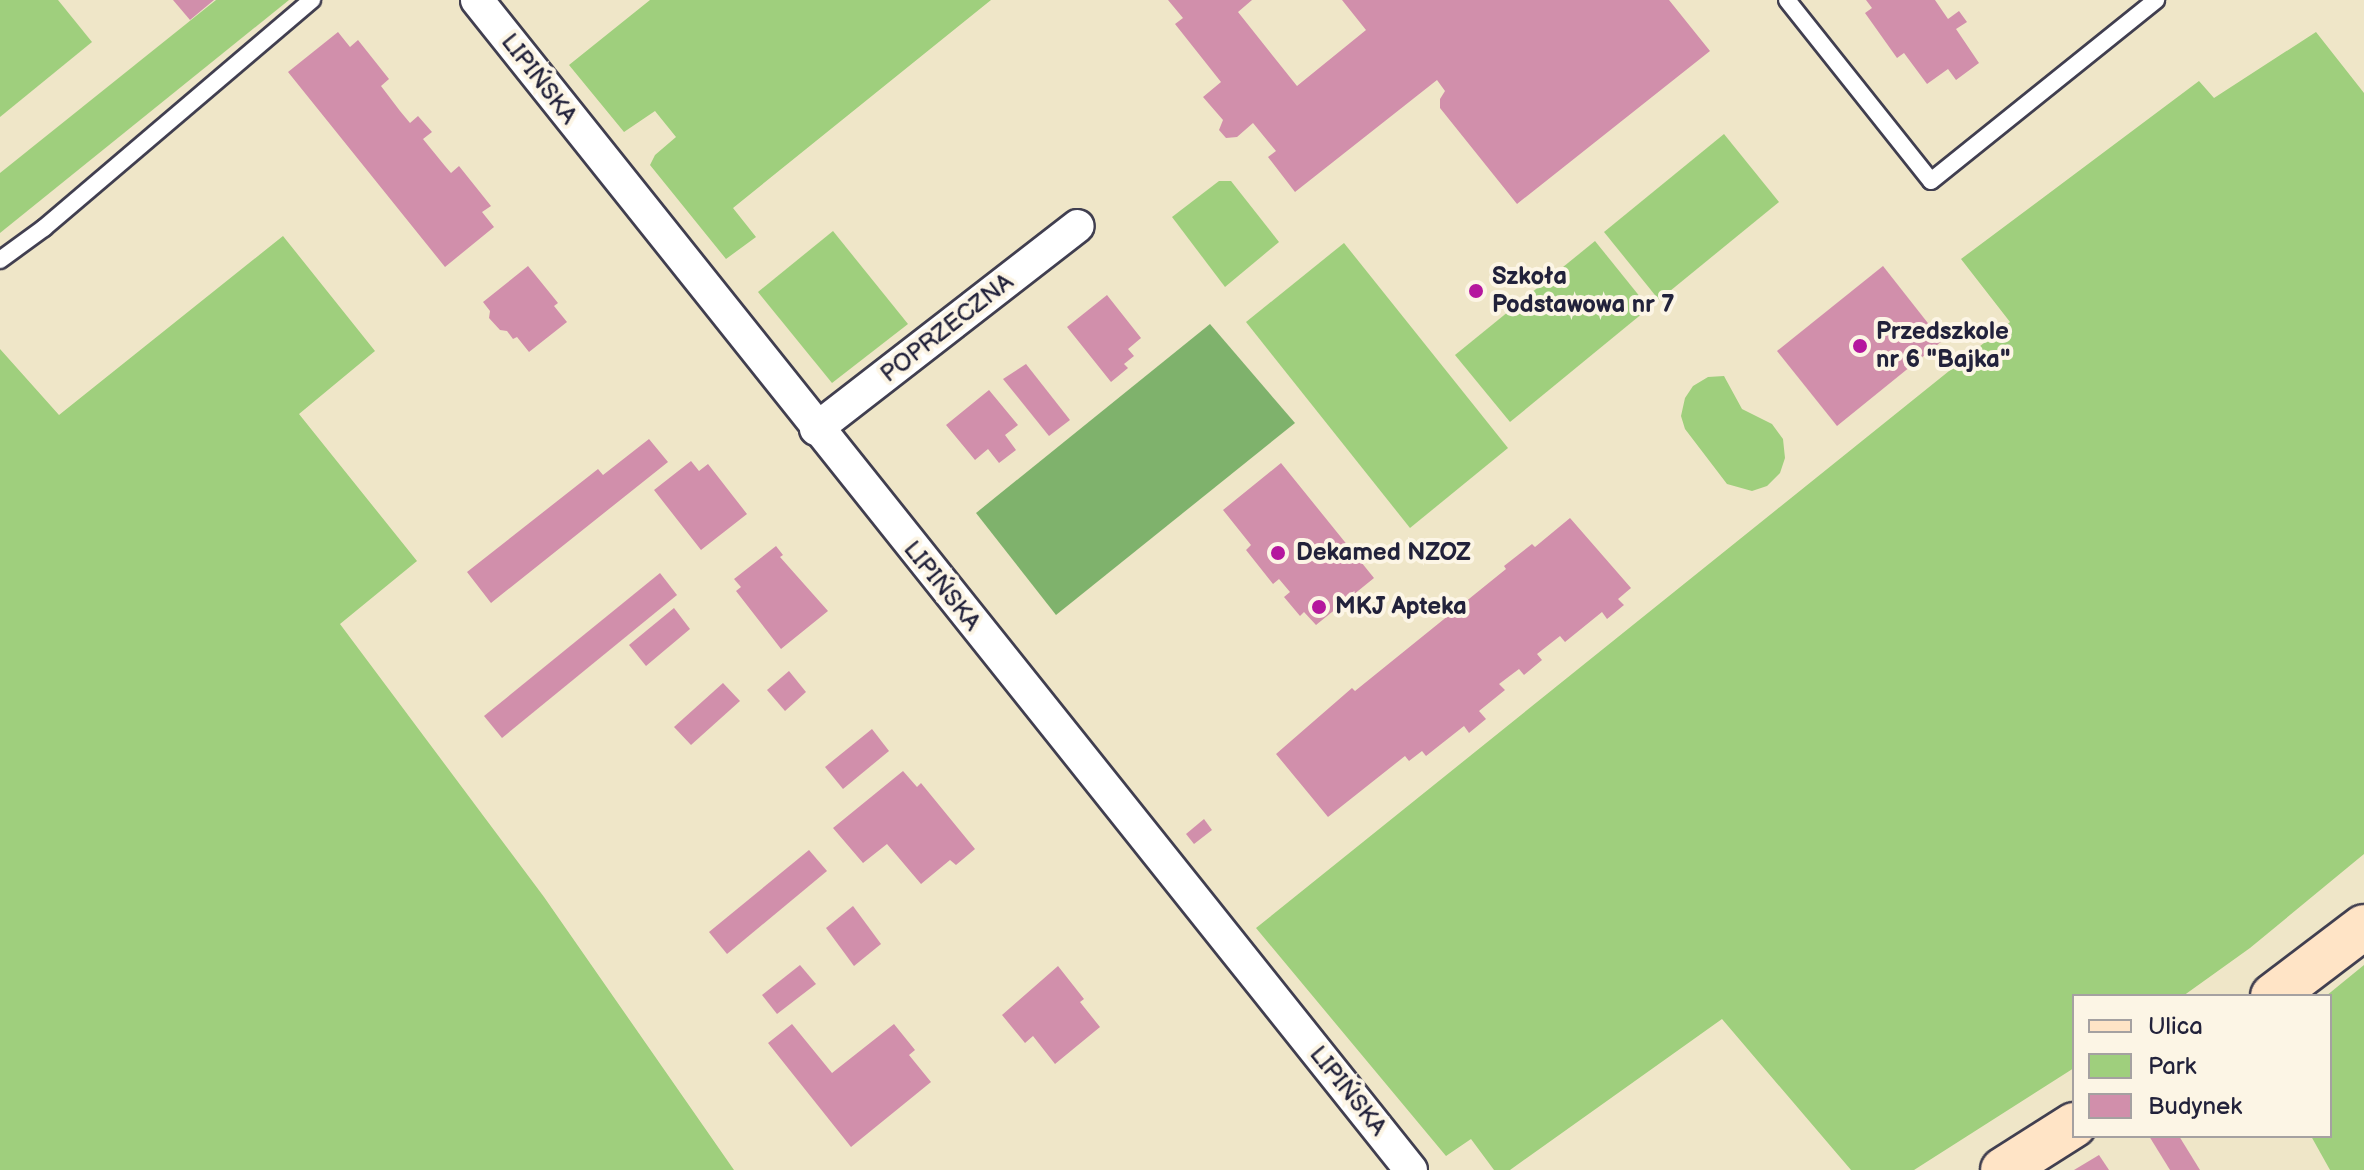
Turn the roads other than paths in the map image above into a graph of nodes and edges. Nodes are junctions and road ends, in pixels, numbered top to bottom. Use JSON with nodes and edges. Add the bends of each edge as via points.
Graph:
{"nodes":[{"id":1,"x":312,"y":0,"type":"edge"},
{"id":2,"x":477,"y":0,"type":"edge"},
{"id":3,"x":1787,"y":0,"type":"edge"},
{"id":4,"x":2156,"y":0,"type":"edge"},
{"id":5,"x":1078,"y":226,"type":"dead end"},
{"id":6,"x":0,"y":260,"type":"edge"},
{"id":7,"x":816,"y":429,"type":"junction"},
{"id":8,"x":2364,"y":927,"type":"edge"},
{"id":9,"x":2276,"y":994,"type":"edge"},
{"id":10,"x":2072,"y":1126,"type":"edge"},
{"id":11,"x":1411,"y":1170,"type":"edge"},
{"id":12,"x":2003,"y":1170,"type":"edge"}],
"edges":[{"from":1,"to":6,"type":"lane"},
{"from":2,"to":7,"type":"street","name":"LIPIŃSKA"},
{"from":3,"to":4,"type":"lane","via":[[1931,181]]},
{"from":5,"to":7,"type":"street","name":"POPRZECZNA"},
{"from":7,"to":11,"type":"street","name":"LIPIŃSKA"},
{"from":8,"to":9,"type":"main road"},
{"from":10,"to":12,"type":"main road"}]}
